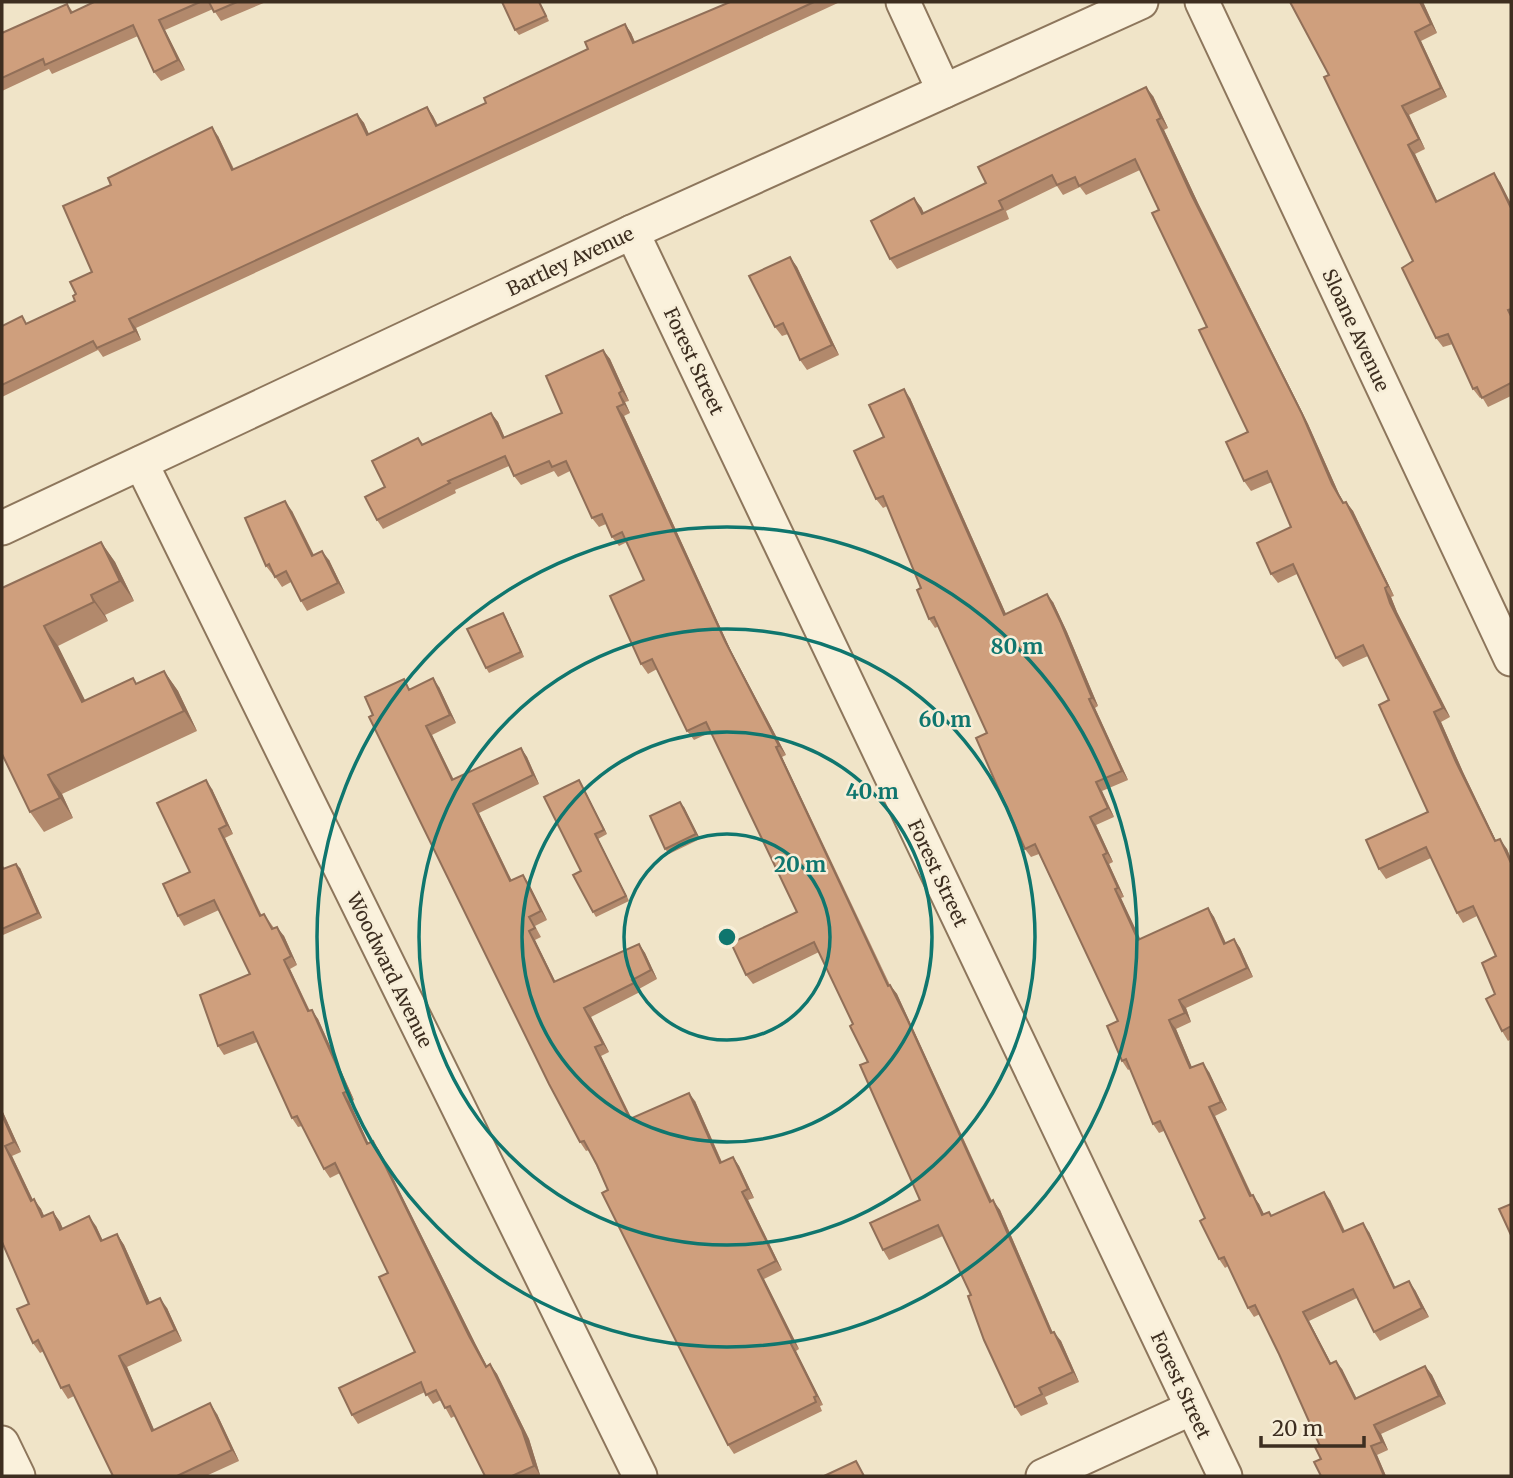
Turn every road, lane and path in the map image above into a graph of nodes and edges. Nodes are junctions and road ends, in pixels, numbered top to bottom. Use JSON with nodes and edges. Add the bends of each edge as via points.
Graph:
{"nodes":[{"id":1,"x":903,"y":2,"type":"edge"},
{"id":2,"x":1141,"y":2,"type":"edge"},
{"id":3,"x":1202,"y":2,"type":"edge"},
{"id":4,"x":944,"y":91,"type":"junction"},
{"id":5,"x":632,"y":232,"type":"junction"},
{"id":6,"x":141,"y":463,"type":"junction"},
{"id":7,"x":2,"y":528,"type":"edge"},
{"id":8,"x":1511,"y":659,"type":"edge"},
{"id":9,"x":1192,"y":1408,"type":"junction"},
{"id":10,"x":2,"y":1443,"type":"edge"},
{"id":11,"x":18,"y":1476,"type":"edge"},
{"id":12,"x":640,"y":1476,"type":"edge"},
{"id":13,"x":1043,"y":1476,"type":"edge"},
{"id":14,"x":1225,"y":1476,"type":"edge"}],
"edges":[{"from":1,"to":4,"type":"street"},
{"from":2,"to":4,"type":"street","name":"Bartley Avenue"},
{"from":3,"to":8,"type":"street","name":"Sloane Avenue"},
{"from":4,"to":5,"type":"street","name":"Bartley Avenue"},
{"from":5,"to":6,"type":"street","name":"Bartley Avenue"},
{"from":5,"to":9,"type":"street","name":"Forest Street"},
{"from":6,"to":7,"type":"street","name":"Bartley Avenue"},
{"from":6,"to":12,"type":"street","name":"Woodward Avenue"},
{"from":9,"to":13,"type":"street"},
{"from":9,"to":14,"type":"street","name":"Forest Street"},
{"from":10,"to":11,"type":"street"}]}
